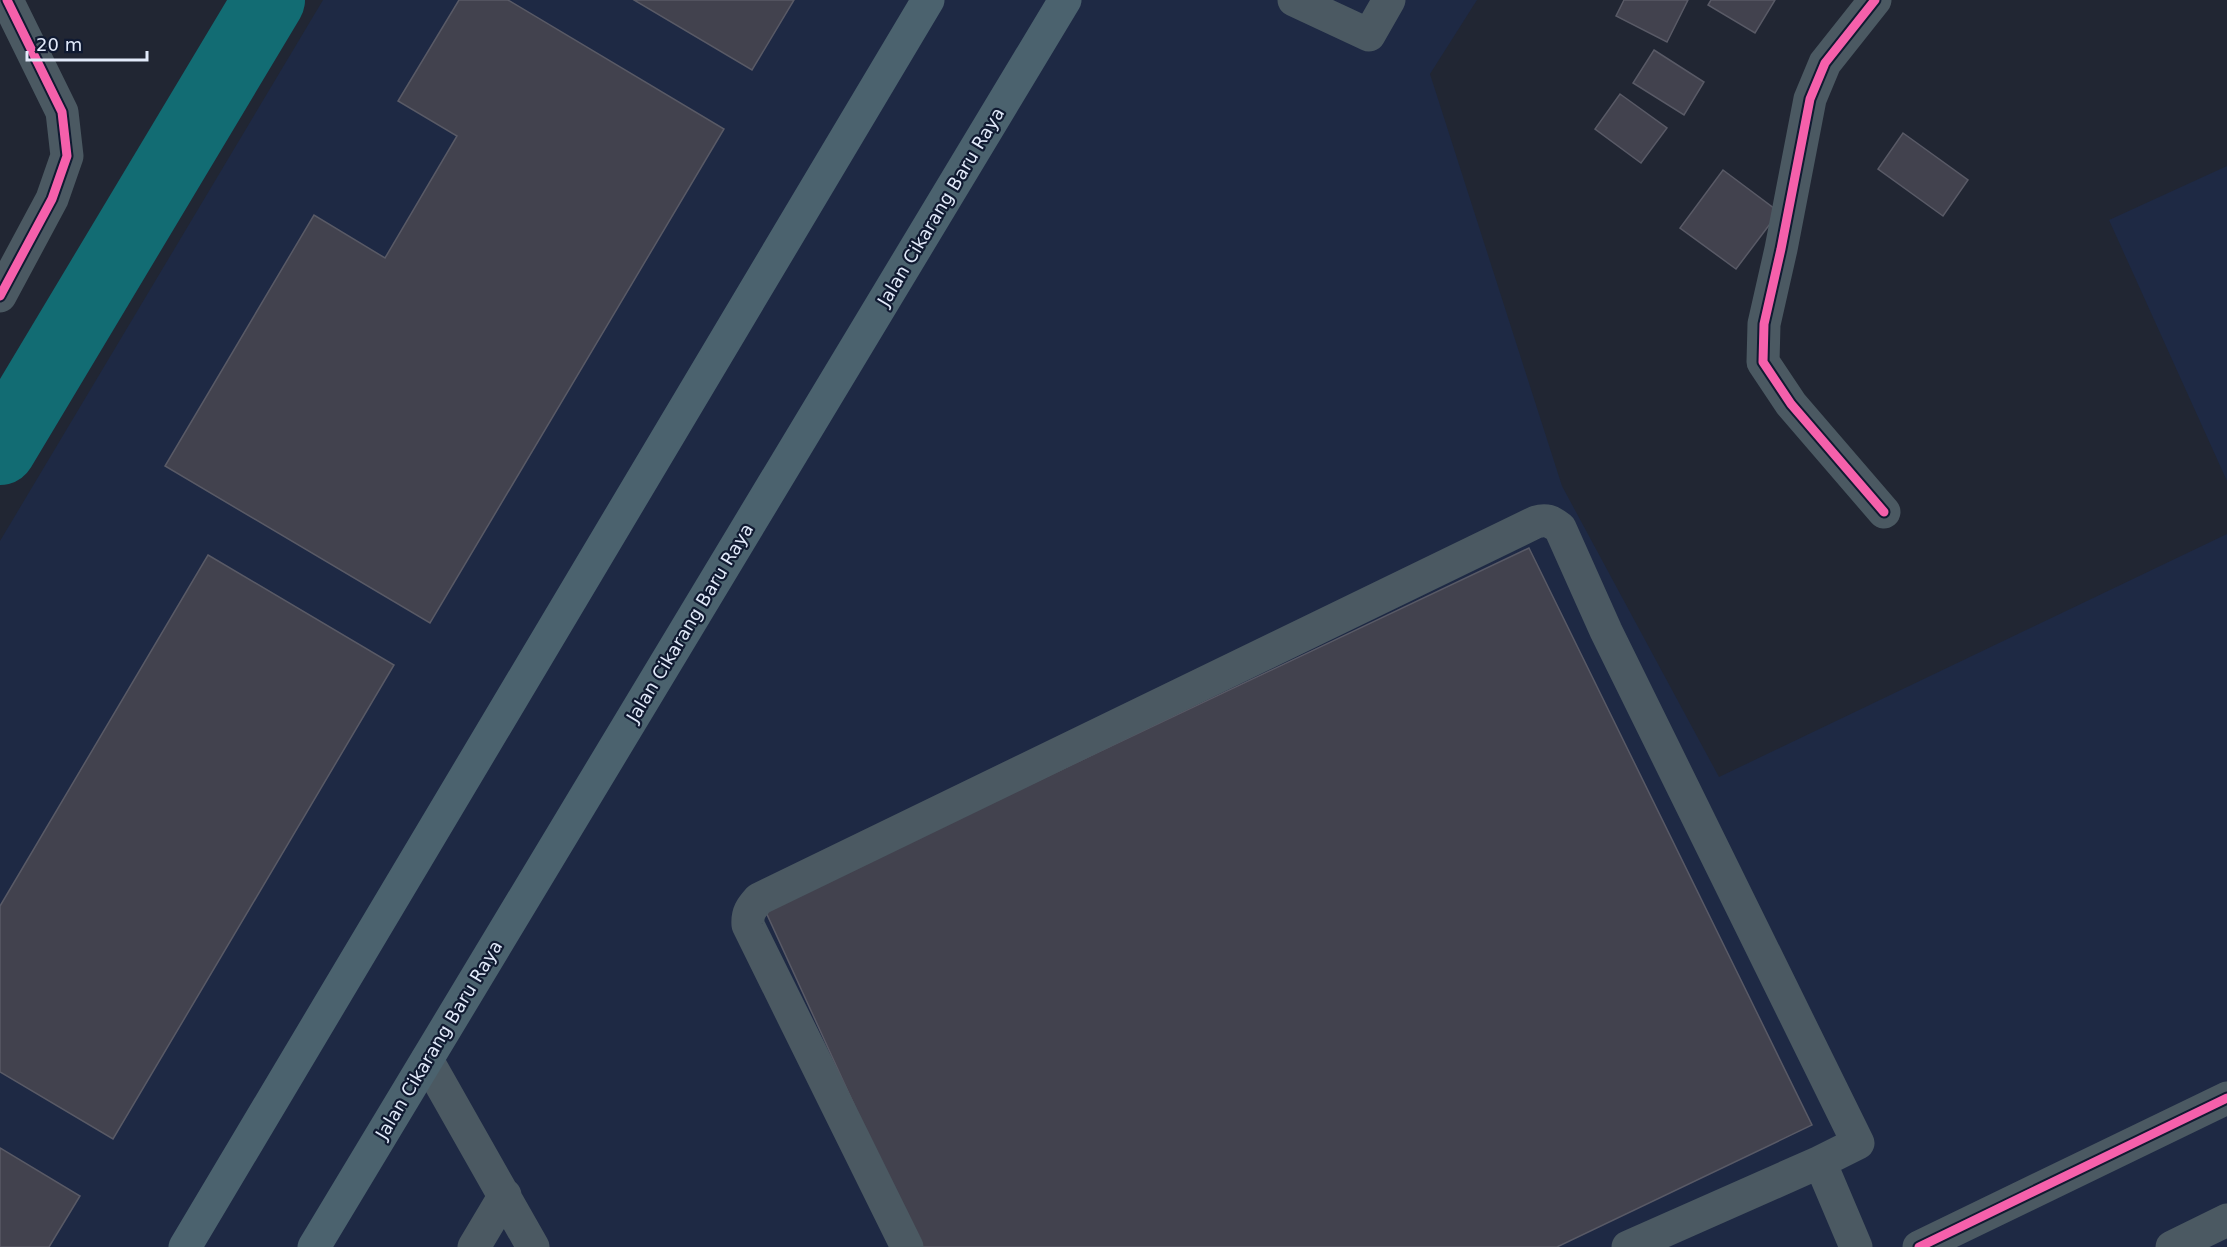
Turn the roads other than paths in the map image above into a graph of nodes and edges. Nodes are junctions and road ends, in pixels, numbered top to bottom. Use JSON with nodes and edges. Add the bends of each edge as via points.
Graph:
{"nodes":[{"id":1,"x":7,"y":0,"type":"edge"},
{"id":2,"x":927,"y":0,"type":"edge"},
{"id":3,"x":1065,"y":0,"type":"edge"},
{"id":4,"x":1294,"y":0,"type":"edge"},
{"id":5,"x":1389,"y":0,"type":"edge"},
{"id":6,"x":1875,"y":0,"type":"edge"},
{"id":7,"x":0,"y":296,"type":"edge"},
{"id":8,"x":1884,"y":512,"type":"dead end"},
{"id":9,"x":427,"y":1060,"type":"junction"},
{"id":10,"x":2227,"y":1098,"type":"edge"},
{"id":11,"x":1820,"y":1162,"type":"junction"},
{"id":12,"x":506,"y":1196,"type":"junction"},
{"id":13,"x":2227,"y":1220,"type":"edge"},
{"id":14,"x":1935,"y":1244,"type":"edge"},
{"id":15,"x":185,"y":1247,"type":"edge"},
{"id":16,"x":314,"y":1247,"type":"edge"},
{"id":17,"x":474,"y":1247,"type":"edge"},
{"id":18,"x":533,"y":1247,"type":"edge"},
{"id":19,"x":907,"y":1247,"type":"edge"},
{"id":20,"x":1628,"y":1247,"type":"edge"},
{"id":21,"x":1856,"y":1247,"type":"edge"},
{"id":22,"x":2172,"y":1247,"type":"edge"}],
"edges":[{"from":1,"to":7,"type":"street","via":[[62,112],[67,156],[52,199]]},
{"from":2,"to":15,"type":"main road"},
{"from":3,"to":9,"type":"main road","name":"Jalan Cikarang Baru Raya"},
{"from":4,"to":5,"type":"street","via":[[1369,35]]},
{"from":6,"to":8,"type":"street","via":[[1825,63],[1810,99],[1764,324],[1763,362],[1791,404]]},
{"from":9,"to":12,"type":"street"},
{"from":9,"to":16,"type":"main road","name":"Jalan Cikarang Baru Raya"},
{"from":10,"to":14,"type":"street"},
{"from":11,"to":19,"type":"street","via":[[1858,1143],[1606,631],[1560,528],[1544,520],[759,899],[750,909],[748,925]]},
{"from":11,"to":20,"type":"street"},
{"from":11,"to":21,"type":"street"},
{"from":12,"to":17,"type":"street"},
{"from":12,"to":18,"type":"street"},
{"from":13,"to":22,"type":"street"}]}
